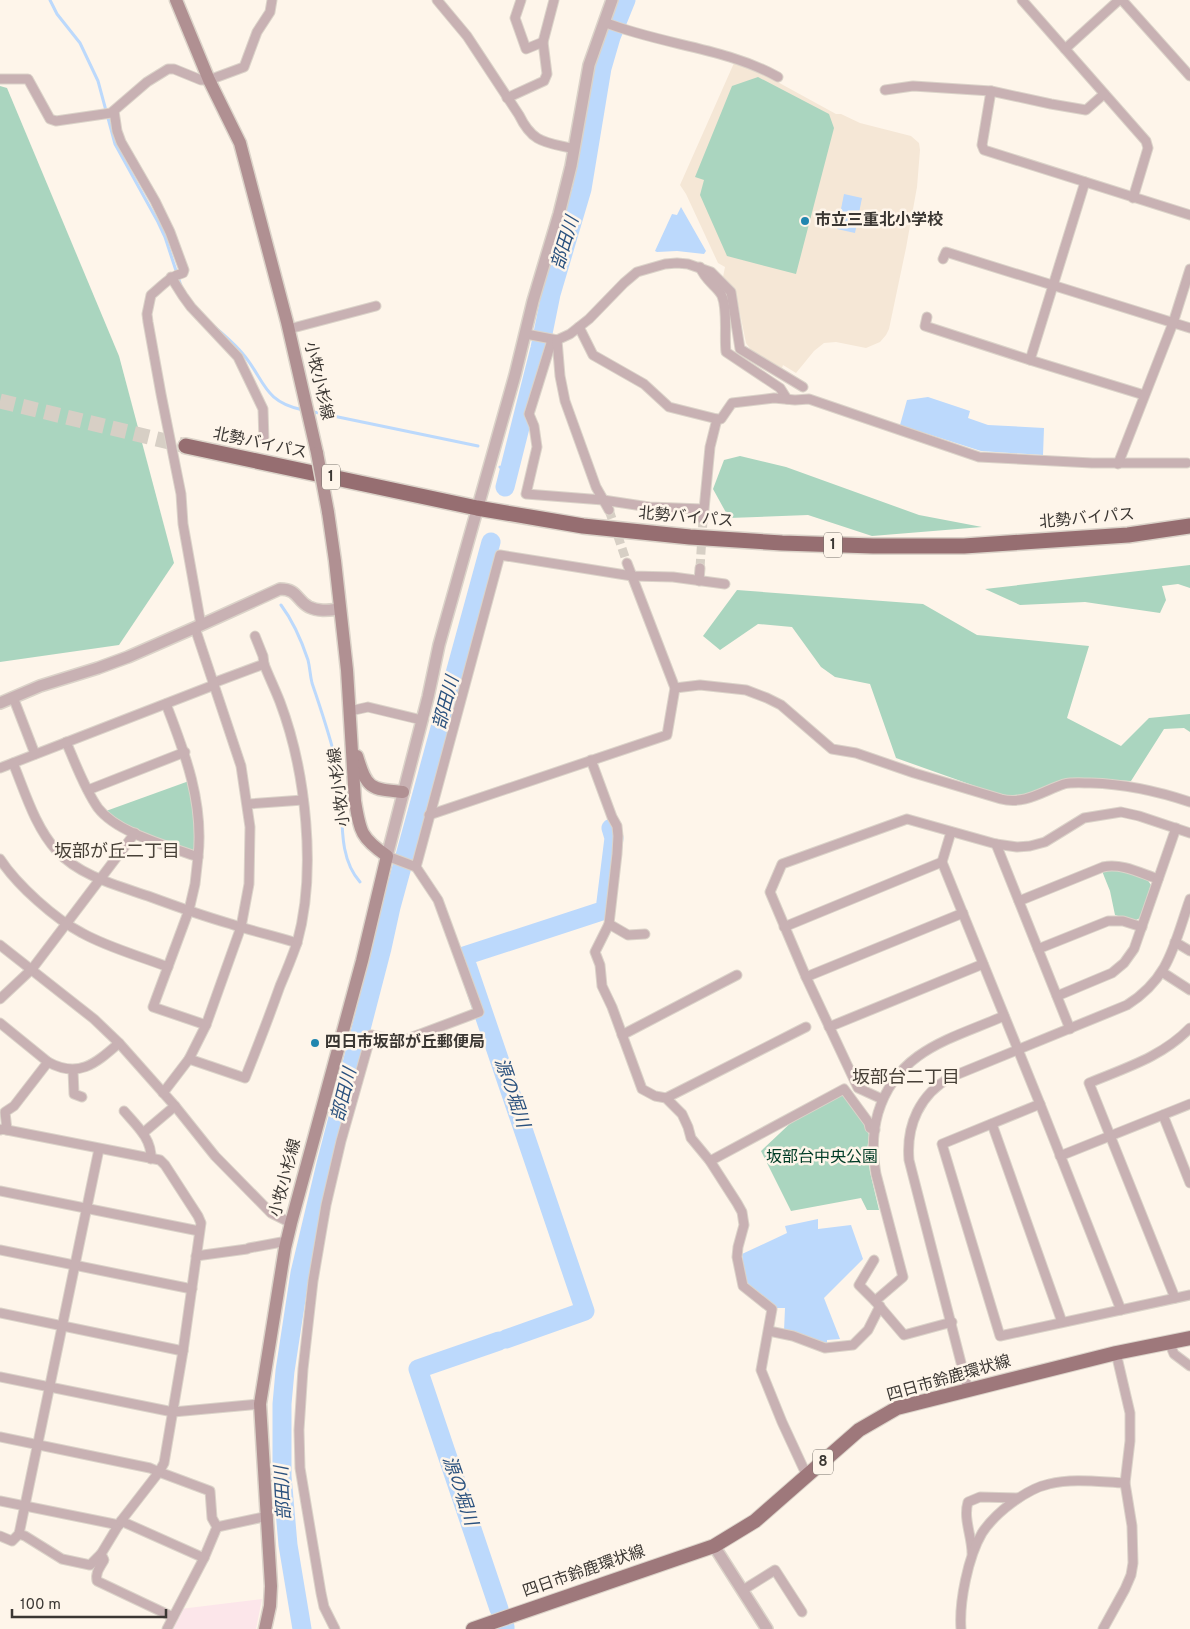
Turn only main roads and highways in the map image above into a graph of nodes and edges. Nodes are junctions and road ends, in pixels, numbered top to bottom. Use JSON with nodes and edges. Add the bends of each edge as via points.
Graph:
{"nodes":[{"id":1,"x":176,"y":0,"type":"edge"},
{"id":2,"x":186,"y":446,"type":"tunnel mouth"},
{"id":3,"x":1190,"y":526,"type":"edge"},
{"id":4,"x":351,"y":735,"type":"junction"},
{"id":5,"x":403,"y":792,"type":"road end"},
{"id":6,"x":1190,"y":1338,"type":"edge"},
{"id":7,"x":265,"y":1629,"type":"edge"},
{"id":8,"x":473,"y":1629,"type":"edge"}],
"edges":[{"from":1,"to":4,"type":"main road","name":"小牧小杉線","bridge":true,"via":[[209,80],[240,143],[289,329],[318,453],[328,512]]},
{"from":2,"to":3,"type":"highway","name":"北勢バイパス","number":"1","via":[[477,508],[583,526],[690,537],[873,546],[973,545],[1128,535]]},
{"from":4,"to":5,"type":"main road","via":[[370,786]]},
{"from":4,"to":7,"type":"main road","name":"小牧小杉線","via":[[359,826],[371,845],[391,857],[291,1223],[260,1404],[271,1586]]},
{"from":6,"to":8,"type":"main road","name":"四日市鈴鹿環状線","number":"8","via":[[1116,1353],[897,1408],[859,1430],[755,1521],[714,1546]]}]}
